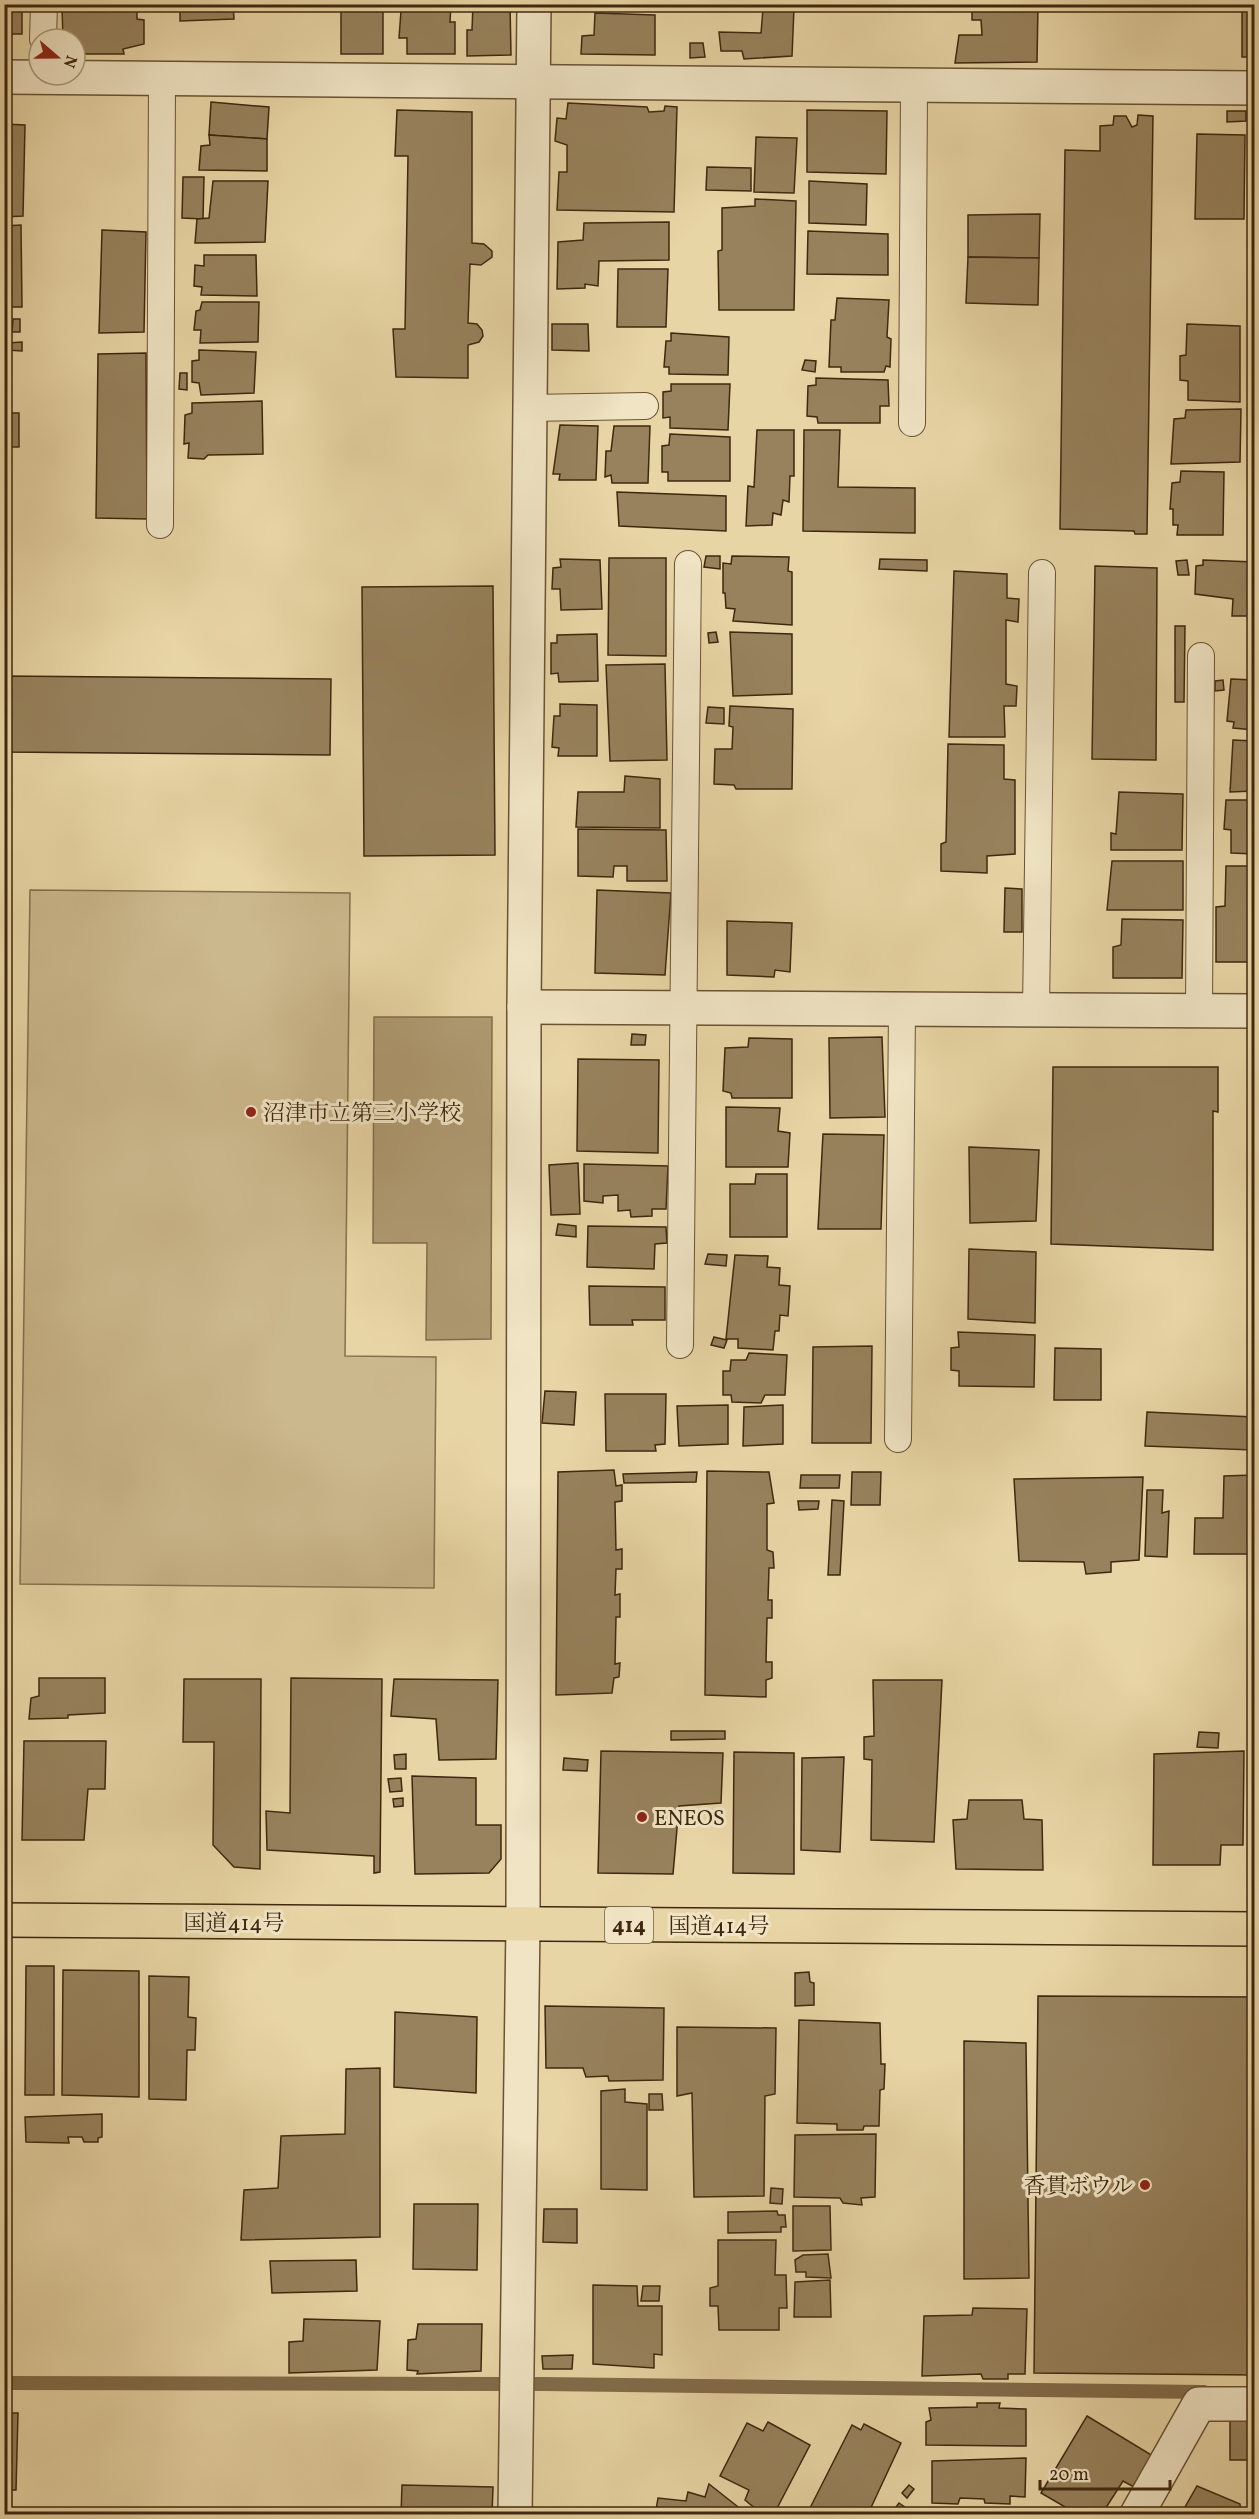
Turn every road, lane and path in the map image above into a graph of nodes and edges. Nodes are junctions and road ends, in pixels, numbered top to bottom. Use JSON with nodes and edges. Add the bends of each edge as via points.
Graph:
{"nodes":[{"id":1,"x":44,"y":4,"type":"edge"},
{"id":2,"x":534,"y":4,"type":"edge"},
{"id":3,"x":43,"y":27,"type":"edge"},
{"id":4,"x":27,"y":76,"type":"edge"},
{"id":5,"x":4,"y":77,"type":"edge"},
{"id":6,"x":87,"y":77,"type":"edge"},
{"id":7,"x":162,"y":79,"type":"junction"},
{"id":8,"x":532,"y":82,"type":"junction"},
{"id":9,"x":914,"y":87,"type":"junction"},
{"id":10,"x":1254,"y":88,"type":"edge"},
{"id":11,"x":645,"y":406,"type":"dead end"},
{"id":12,"x":529,"y":408,"type":"junction"},
{"id":13,"x":912,"y":423,"type":"dead end"},
{"id":14,"x":160,"y":525,"type":"dead end"},
{"id":15,"x":688,"y":564,"type":"dead end"},
{"id":16,"x":1042,"y":573,"type":"dead end"},
{"id":17,"x":1201,"y":657,"type":"dead end"},
{"id":18,"x":524,"y":1007,"type":"junction"},
{"id":19,"x":683,"y":1008,"type":"junction"},
{"id":20,"x":902,"y":1010,"type":"junction"},
{"id":21,"x":1036,"y":1010,"type":"junction"},
{"id":22,"x":1199,"y":1011,"type":"junction"},
{"id":23,"x":1254,"y":1011,"type":"edge"},
{"id":24,"x":680,"y":1345,"type":"dead end"},
{"id":25,"x":898,"y":1439,"type":"dead end"},
{"id":26,"x":4,"y":1920,"type":"edge"},
{"id":27,"x":523,"y":1924,"type":"junction"},
{"id":28,"x":1254,"y":1929,"type":"edge"},
{"id":29,"x":1254,"y":2404,"type":"edge"},
{"id":30,"x":515,"y":2514,"type":"edge"},
{"id":31,"x":1137,"y":2514,"type":"edge"}],
"edges":[{"from":1,"to":3,"type":"lane"},
{"from":2,"to":8,"type":"street"},
{"from":4,"to":5,"type":"street"},
{"from":6,"to":7,"type":"street"},
{"from":7,"to":8,"type":"street"},
{"from":7,"to":14,"type":"lane"},
{"from":8,"to":9,"type":"street"},
{"from":8,"to":12,"type":"street"},
{"from":9,"to":10,"type":"street"},
{"from":9,"to":13,"type":"lane"},
{"from":11,"to":12,"type":"lane"},
{"from":12,"to":18,"type":"street"},
{"from":15,"to":19,"type":"lane"},
{"from":16,"to":21,"type":"lane"},
{"from":17,"to":22,"type":"lane"},
{"from":18,"to":19,"type":"street"},
{"from":18,"to":27,"type":"street"},
{"from":19,"to":20,"type":"street"},
{"from":19,"to":24,"type":"lane"},
{"from":20,"to":21,"type":"street"},
{"from":20,"to":25,"type":"lane"},
{"from":21,"to":22,"type":"street"},
{"from":22,"to":23,"type":"street"},
{"from":26,"to":27,"type":"highway","name":"国道414号","number":"414"},
{"from":27,"to":28,"type":"highway","name":"国道414号","number":"414"},
{"from":27,"to":30,"type":"street"},
{"from":29,"to":31,"type":"street","via":[[1199,2404]]}]}
